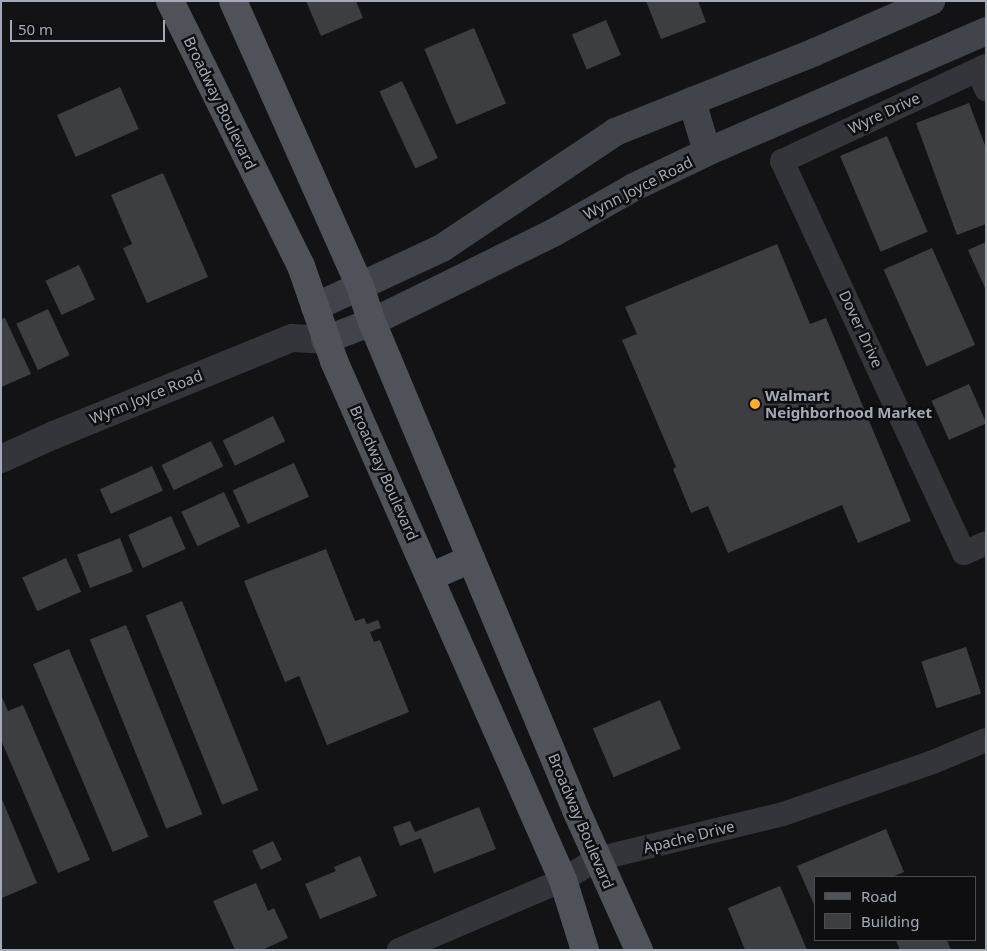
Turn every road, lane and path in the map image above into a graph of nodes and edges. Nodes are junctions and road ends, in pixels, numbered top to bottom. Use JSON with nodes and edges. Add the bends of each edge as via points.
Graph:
{"nodes":[{"id":1,"x":170,"y":1,"type":"edge"},
{"id":2,"x":233,"y":1,"type":"edge"},
{"id":3,"x":931,"y":1,"type":"edge"},
{"id":4,"x":986,"y":31,"type":"edge"},
{"id":5,"x":983,"y":75,"type":"edge"},
{"id":6,"x":692,"y":101,"type":"junction"},
{"id":7,"x":707,"y":152,"type":"junction"},
{"id":8,"x":782,"y":161,"type":"joint"},
{"id":9,"x":360,"y":286,"type":"junction"},
{"id":10,"x":315,"y":307,"type":"junction"},
{"id":11,"x":372,"y":322,"type":"junction"},
{"id":12,"x":292,"y":338,"type":"junction"},
{"id":13,"x":325,"y":340,"type":"junction"},
{"id":14,"x":1,"y":458,"type":"edge"},
{"id":15,"x":986,"y":543,"type":"edge"},
{"id":16,"x":471,"y":559,"type":"junction"},
{"id":17,"x":430,"y":577,"type":"junction"},
{"id":18,"x":986,"y":740,"type":"edge"},
{"id":19,"x":596,"y":859,"type":"junction"},
{"id":20,"x":563,"y":880,"type":"junction"},
{"id":21,"x":399,"y":950,"type":"edge"},
{"id":22,"x":585,"y":950,"type":"edge"},
{"id":23,"x":639,"y":950,"type":"edge"}],
"edges":[{"from":1,"to":10,"type":"main road","name":"Broadway Boulevard","via":[[300,266]]},
{"from":2,"to":9,"type":"main road","name":"Broadway Boulevard"},
{"from":3,"to":6,"type":"main road"},
{"from":4,"to":7,"type":"main road","name":"Wynn Joyce Road"},
{"from":5,"to":8,"type":"street","name":"Wyre Drive"},
{"from":6,"to":7,"type":"main road"},
{"from":6,"to":9,"type":"main road","via":[[615,132],[442,248]]},
{"from":7,"to":11,"type":"main road","name":"Wynn Joyce Road","via":[[634,187],[553,233]]},
{"from":8,"to":15,"type":"street","name":"Dover Drive","via":[[964,553]]},
{"from":9,"to":10,"type":"main road"},
{"from":9,"to":11,"type":"main road","name":"Broadway Boulevard"},
{"from":10,"to":12,"type":"street"},
{"from":10,"to":13,"type":"main road","name":"Broadway Boulevard"},
{"from":11,"to":13,"type":"main road","name":"Wynn Joyce Road"},
{"from":11,"to":16,"type":"main road","name":"Broadway Boulevard"},
{"from":12,"to":13,"type":"street","name":"Wynn Joyce Road"},
{"from":12,"to":14,"type":"street","name":"Wynn Joyce Road"},
{"from":13,"to":17,"type":"main road","name":"Broadway Boulevard"},
{"from":16,"to":17,"type":"main road"},
{"from":16,"to":19,"type":"main road","name":"Broadway Boulevard"},
{"from":17,"to":20,"type":"main road","name":"Broadway Boulevard"},
{"from":18,"to":19,"type":"street","name":"Apache Drive","via":[[933,762],[782,814]]},
{"from":19,"to":20,"type":"street","name":"Apache Drive"},
{"from":19,"to":23,"type":"main road","name":"Broadway Boulevard"},
{"from":20,"to":21,"type":"street","name":"Apache Drive"},
{"from":20,"to":22,"type":"main road","name":"Broadway Boulevard"}]}
